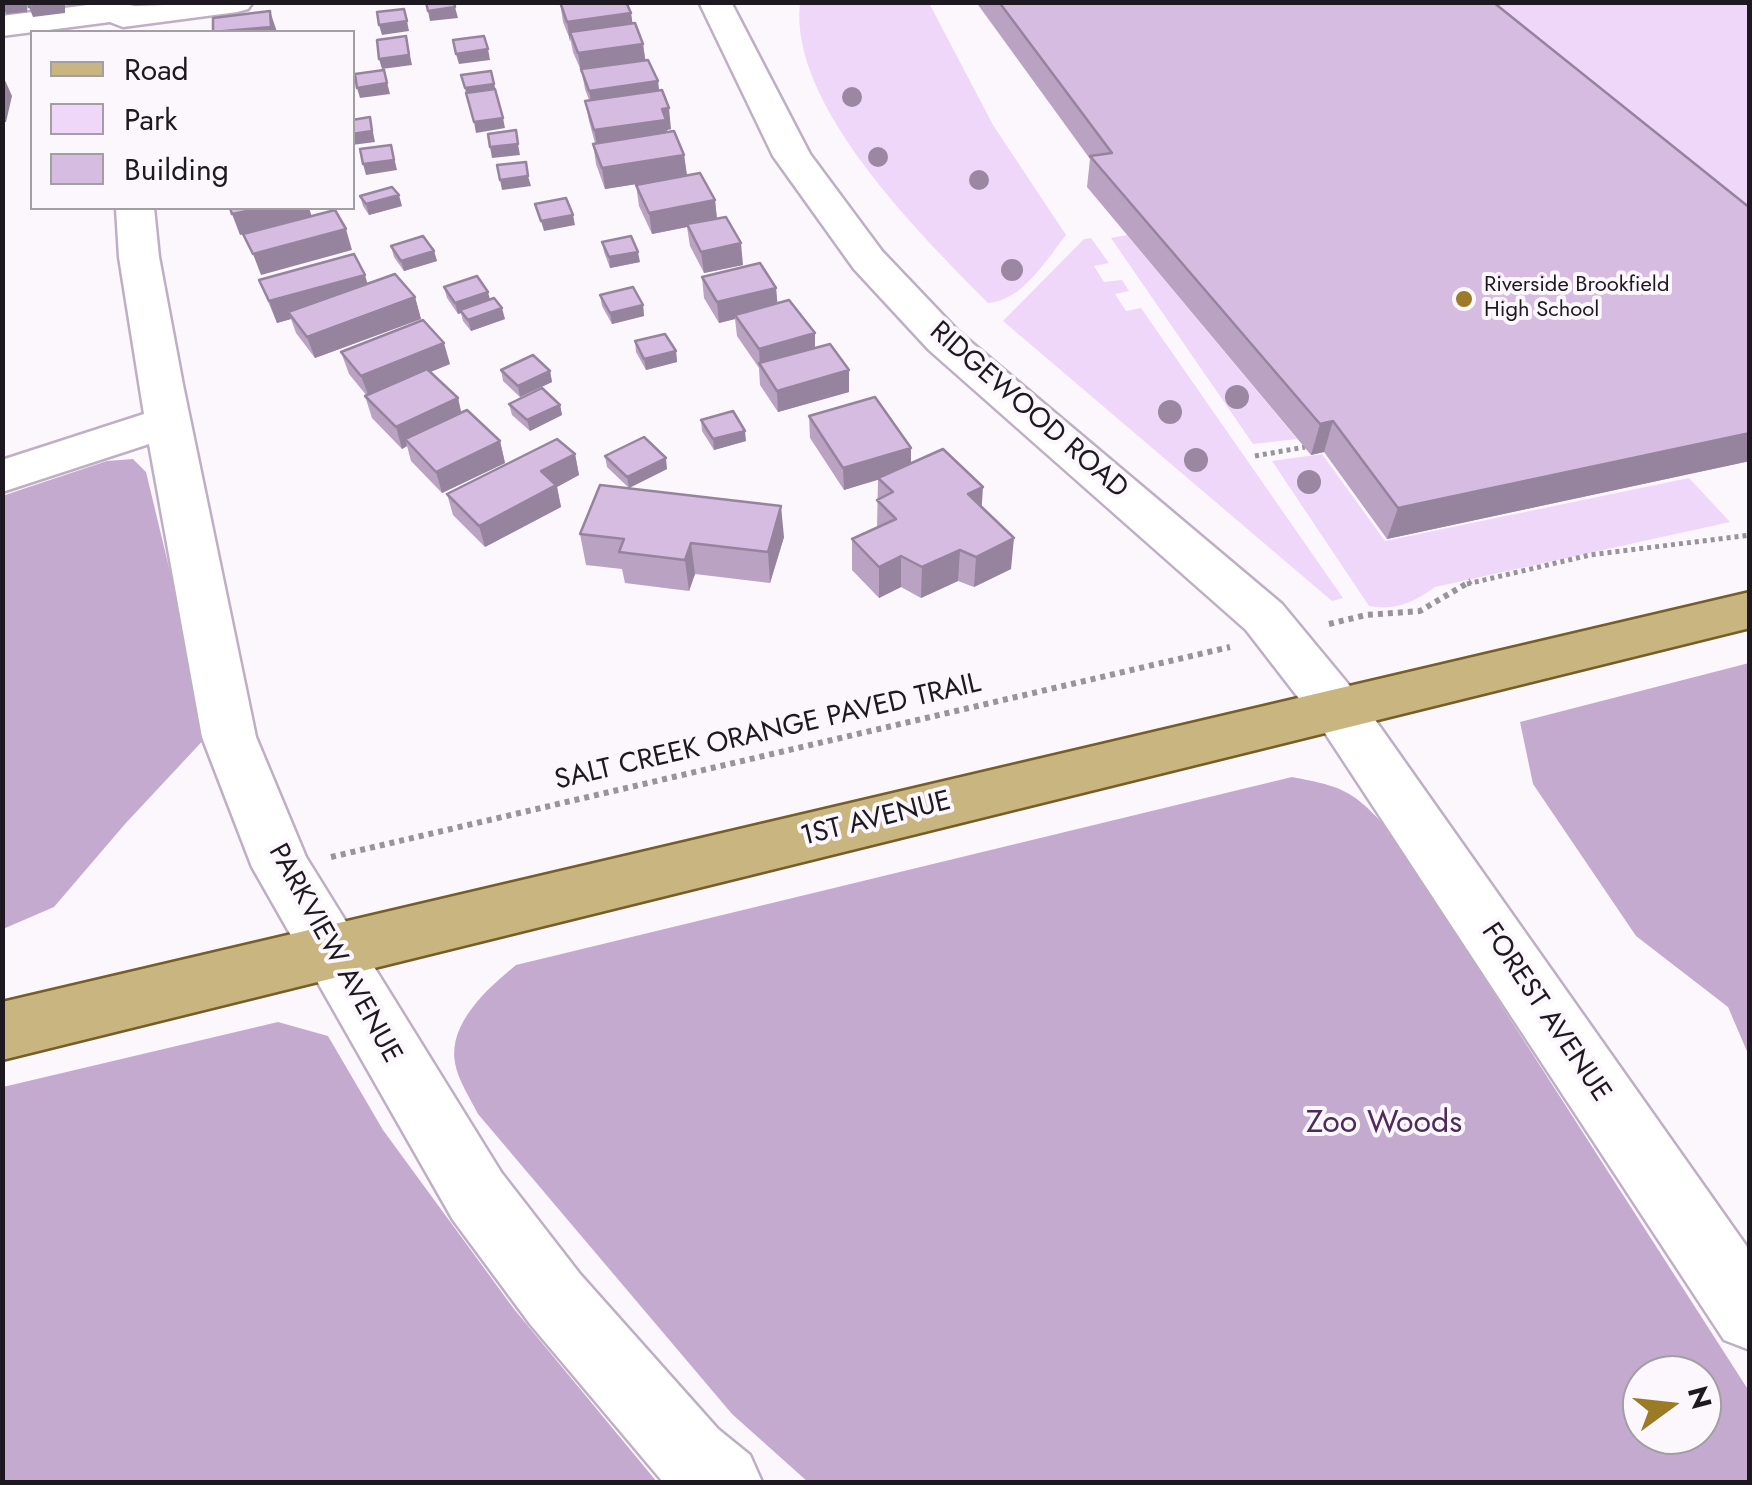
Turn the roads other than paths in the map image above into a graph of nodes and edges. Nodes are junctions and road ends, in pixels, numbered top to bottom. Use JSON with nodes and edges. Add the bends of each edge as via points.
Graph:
{"nodes":[{"id":1,"x":236,"y":2,"type":"edge"},
{"id":2,"x":715,"y":2,"type":"edge"},
{"id":3,"x":752,"y":2,"type":"edge"},
{"id":4,"x":123,"y":16,"type":"edge"},
{"id":5,"x":2,"y":26,"type":"edge"},
{"id":6,"x":752,"y":80,"type":"junction"},
{"id":7,"x":136,"y":210,"type":"edge"},
{"id":8,"x":168,"y":422,"type":"junction"},
{"id":9,"x":2,"y":477,"type":"edge"},
{"id":10,"x":1750,"y":610,"type":"edge"},
{"id":11,"x":1340,"y":712,"type":"junction"},
{"id":12,"x":329,"y":951,"type":"junction"},
{"id":13,"x":2,"y":1031,"type":"edge"},
{"id":14,"x":1750,"y":1314,"type":"edge"},
{"id":15,"x":723,"y":1482,"type":"edge"}],
"edges":[{"from":1,"to":4,"type":"street"},
{"from":2,"to":6,"type":"street","name":"RIDGEWOOD ROAD"},
{"from":3,"to":6,"type":"street","name":"RIDGEWOOD ROAD","via":[[744,30]]},
{"from":4,"to":5,"type":"street"},
{"from":6,"to":11,"type":"street","name":"RIDGEWOOD ROAD","via":[[792,156],[868,260],[944,341],[1264,617]]},
{"from":7,"to":8,"type":"street","name":"PARKVIEW AVENUE"},
{"from":8,"to":9,"type":"street"},
{"from":8,"to":12,"type":"street","name":"PARKVIEW AVENUE","via":[[229,737],[281,867]]},
{"from":10,"to":11,"type":"main road","name":"1ST AVENUE"},
{"from":11,"to":12,"type":"main road","name":"1ST AVENUE"},
{"from":11,"to":14,"type":"street","name":"FOREST AVENUE"},
{"from":12,"to":13,"type":"main road","name":"1ST AVENUE"},
{"from":12,"to":15,"type":"street","name":"PARKVIEW AVENUE","via":[[477,1196],[554,1299],[692,1456]]}]}
